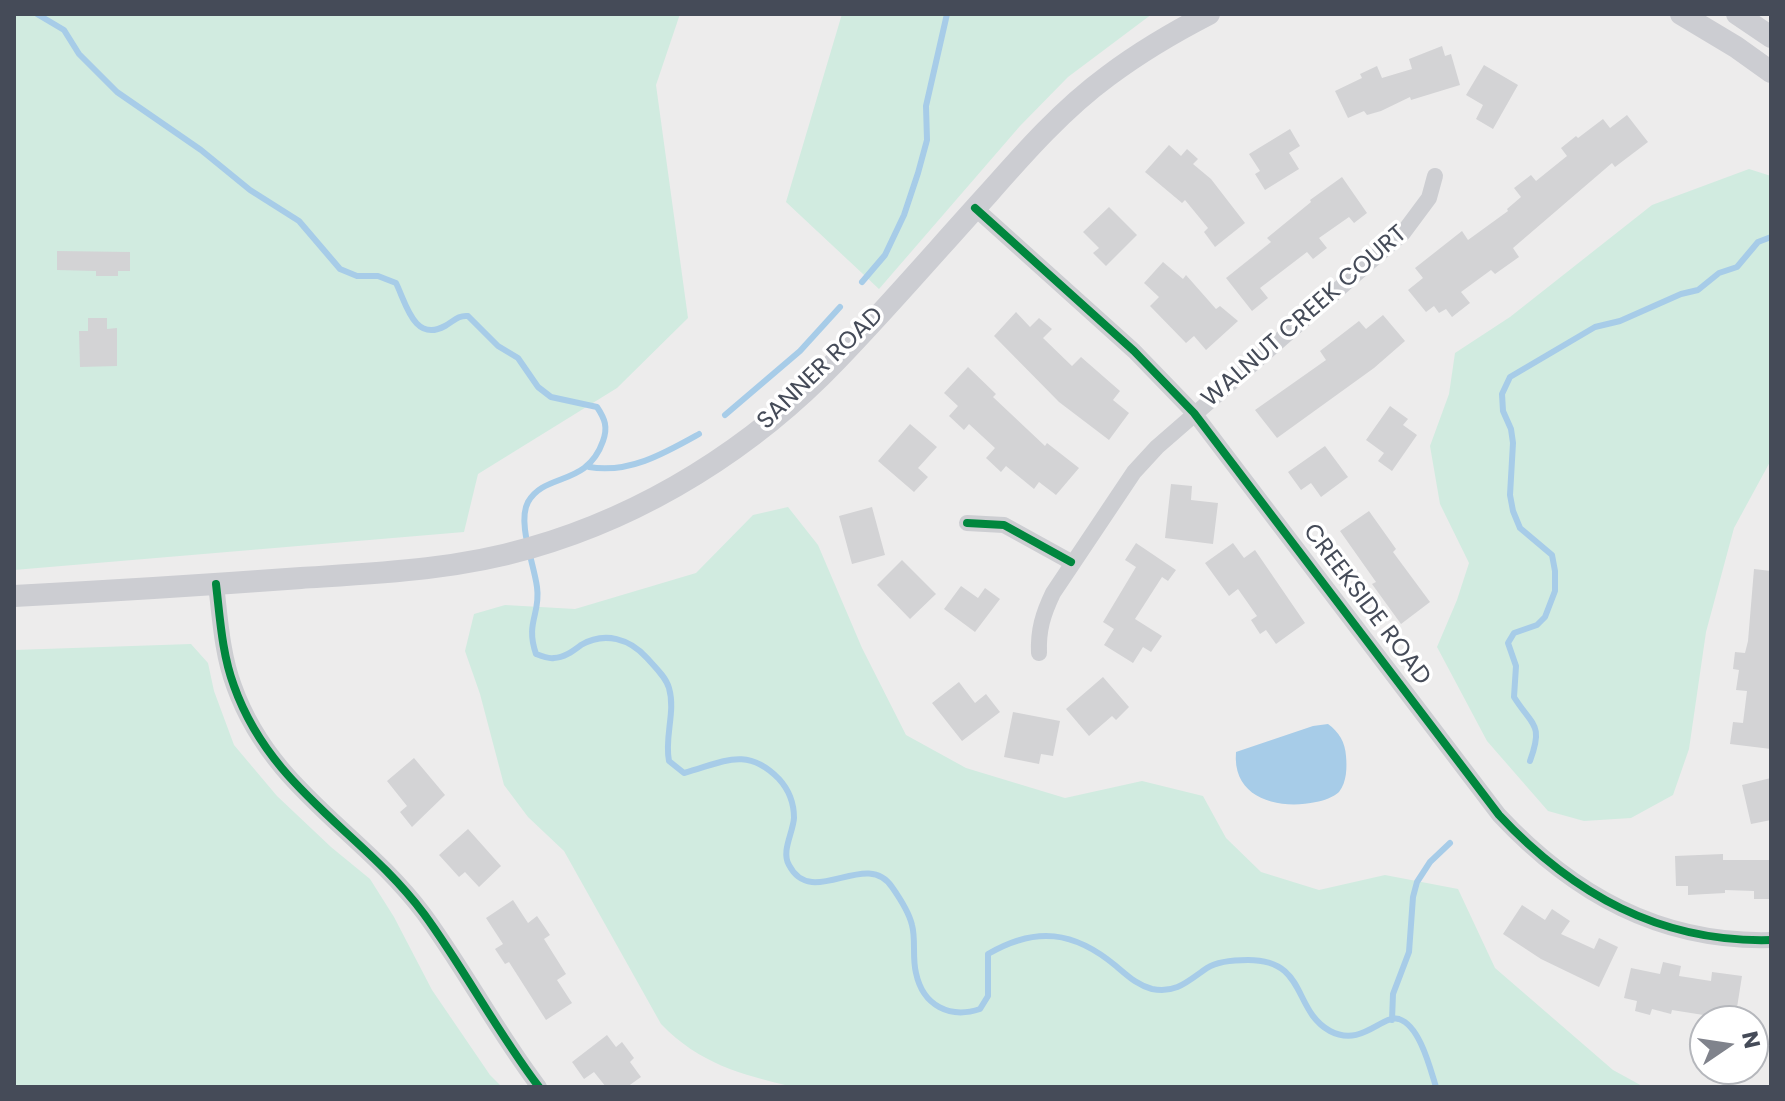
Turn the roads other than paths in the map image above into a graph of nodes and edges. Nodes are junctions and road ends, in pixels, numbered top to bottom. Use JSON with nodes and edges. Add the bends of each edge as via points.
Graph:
{"nodes":[{"id":1,"x":1209,"y":14,"type":"edge"},
{"id":2,"x":1681,"y":14,"type":"edge"},
{"id":3,"x":1737,"y":14,"type":"edge"},
{"id":4,"x":1771,"y":37,"type":"edge"},
{"id":5,"x":1771,"y":72,"type":"edge"},
{"id":6,"x":1435,"y":176,"type":"dead end"},
{"id":7,"x":975,"y":208,"type":"junction"},
{"id":8,"x":1194,"y":413,"type":"junction"},
{"id":9,"x":967,"y":523,"type":"dead end"},
{"id":10,"x":1071,"y":562,"type":"junction"},
{"id":11,"x":216,"y":584,"type":"junction"},
{"id":12,"x":14,"y":596,"type":"edge"},
{"id":13,"x":1039,"y":653,"type":"dead end"},
{"id":14,"x":1771,"y":940,"type":"edge"},
{"id":15,"x":539,"y":1087,"type":"edge"}],
"edges":[{"from":1,"to":7,"type":"main road","name":"SANNER ROAD","via":[[1106,77],[1034,142]]},
{"from":2,"to":5,"type":"main road"},
{"from":3,"to":4,"type":"main road"},
{"from":6,"to":8,"type":"street","name":"WALNUT CREEK COURT","via":[[1429,198],[1403,233]]},
{"from":7,"to":8,"type":"street","name":"CREEKSIDE ROAD","via":[[1134,351]]},
{"from":7,"to":11,"type":"main road","name":"SANNER ROAD","via":[[836,361],[762,428],[636,506],[507,554],[416,570]]},
{"from":8,"to":10,"type":"street","name":"WALNUT CREEK COURT","via":[[1134,472]]},
{"from":8,"to":14,"type":"street","name":"CREEKSIDE ROAD","via":[[1499,815],[1528,846],[1591,894],[1629,913],[1721,938]]},
{"from":9,"to":10,"type":"street","via":[[1004,525]]},
{"from":10,"to":13,"type":"street","name":"WALNUT CREEK COURT","via":[[1043,614]]},
{"from":11,"to":12,"type":"main road","name":"SANNER ROAD"},
{"from":11,"to":15,"type":"street","via":[[233,684],[262,744],[299,790],[423,913]]}]}
